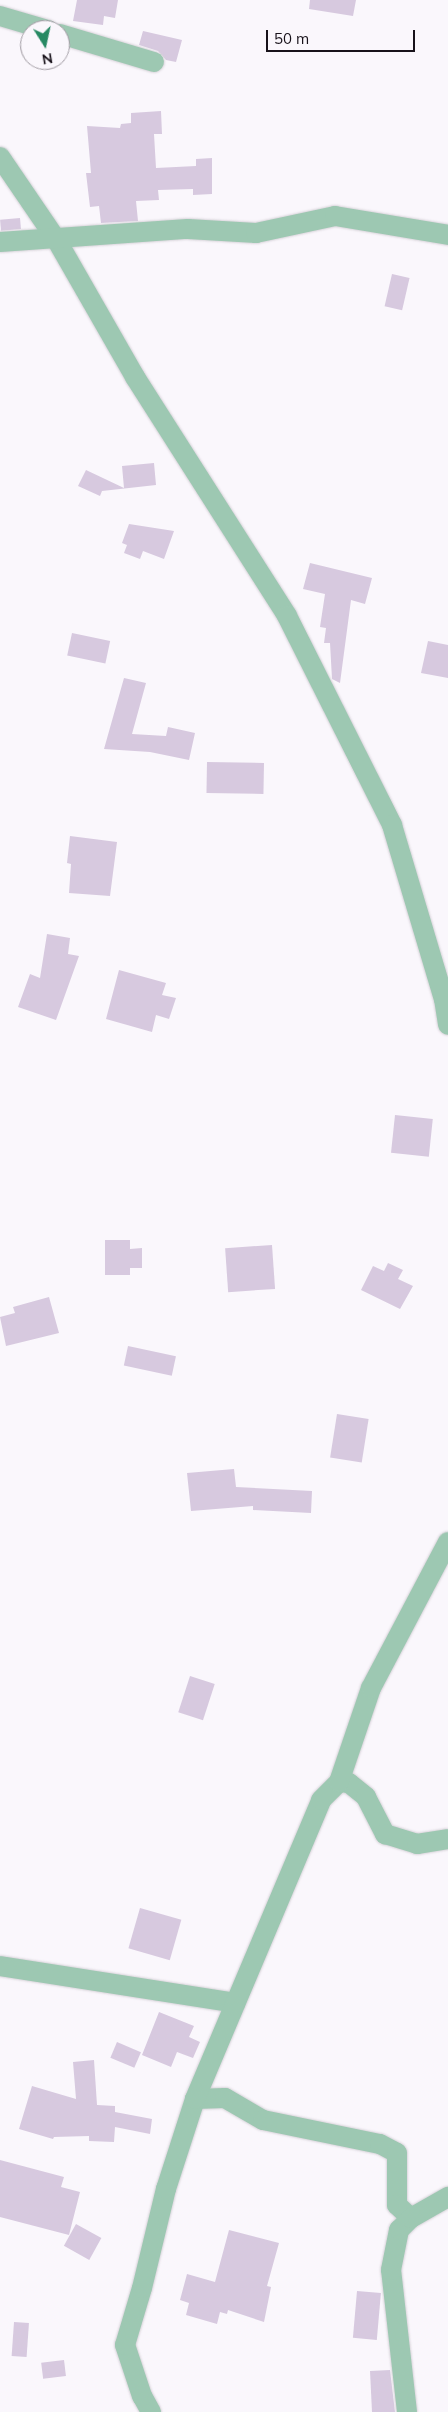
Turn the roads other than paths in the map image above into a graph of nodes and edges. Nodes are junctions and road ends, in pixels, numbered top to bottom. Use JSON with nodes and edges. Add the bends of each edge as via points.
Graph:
{"nodes":[{"id":1,"x":0,"y":16,"type":"edge"},
{"id":2,"x":20,"y":22,"type":"edge"},
{"id":3,"x":70,"y":37,"type":"edge"},
{"id":4,"x":154,"y":62,"type":"dead end"},
{"id":5,"x":0,"y":157,"type":"edge"},
{"id":6,"x":448,"y":236,"type":"edge"},
{"id":7,"x":56,"y":239,"type":"junction"},
{"id":8,"x":0,"y":242,"type":"edge"},
{"id":9,"x":448,"y":1025,"type":"edge"},
{"id":10,"x":448,"y":1542,"type":"edge"},
{"id":11,"x":339,"y":1782,"type":"junction"},
{"id":12,"x":448,"y":1840,"type":"edge"},
{"id":13,"x":0,"y":1966,"type":"edge"},
{"id":14,"x":235,"y":2003,"type":"junction"},
{"id":15,"x":195,"y":2099,"type":"junction"},
{"id":16,"x":448,"y":2197,"type":"edge"},
{"id":17,"x":411,"y":2218,"type":"junction"},
{"id":18,"x":151,"y":2412,"type":"edge"},
{"id":19,"x":407,"y":2412,"type":"edge"}],
"edges":[{"from":1,"to":2,"type":"street"},
{"from":3,"to":4,"type":"street"},
{"from":5,"to":7,"type":"street"},
{"from":6,"to":7,"type":"street","via":[[335,216],[256,233],[188,229]]},
{"from":7,"to":8,"type":"street"},
{"from":7,"to":9,"type":"street","via":[[135,378],[287,616],[392,825],[444,999]]},
{"from":10,"to":11,"type":"street","via":[[372,1688]]},
{"from":11,"to":12,"type":"street","via":[[349,1783],[366,1797],[385,1834],[417,1844]]},
{"from":11,"to":14,"type":"street","via":[[321,1800]]},
{"from":13,"to":14,"type":"street"},
{"from":14,"to":15,"type":"street"},
{"from":15,"to":17,"type":"street","via":[[225,2098],[263,2120],[380,2144],[397,2153],[397,2205]]},
{"from":15,"to":18,"type":"street","via":[[166,2189],[125,2345],[142,2396]]},
{"from":16,"to":17,"type":"street"},
{"from":17,"to":19,"type":"street","via":[[399,2230],[391,2270]]}]}
